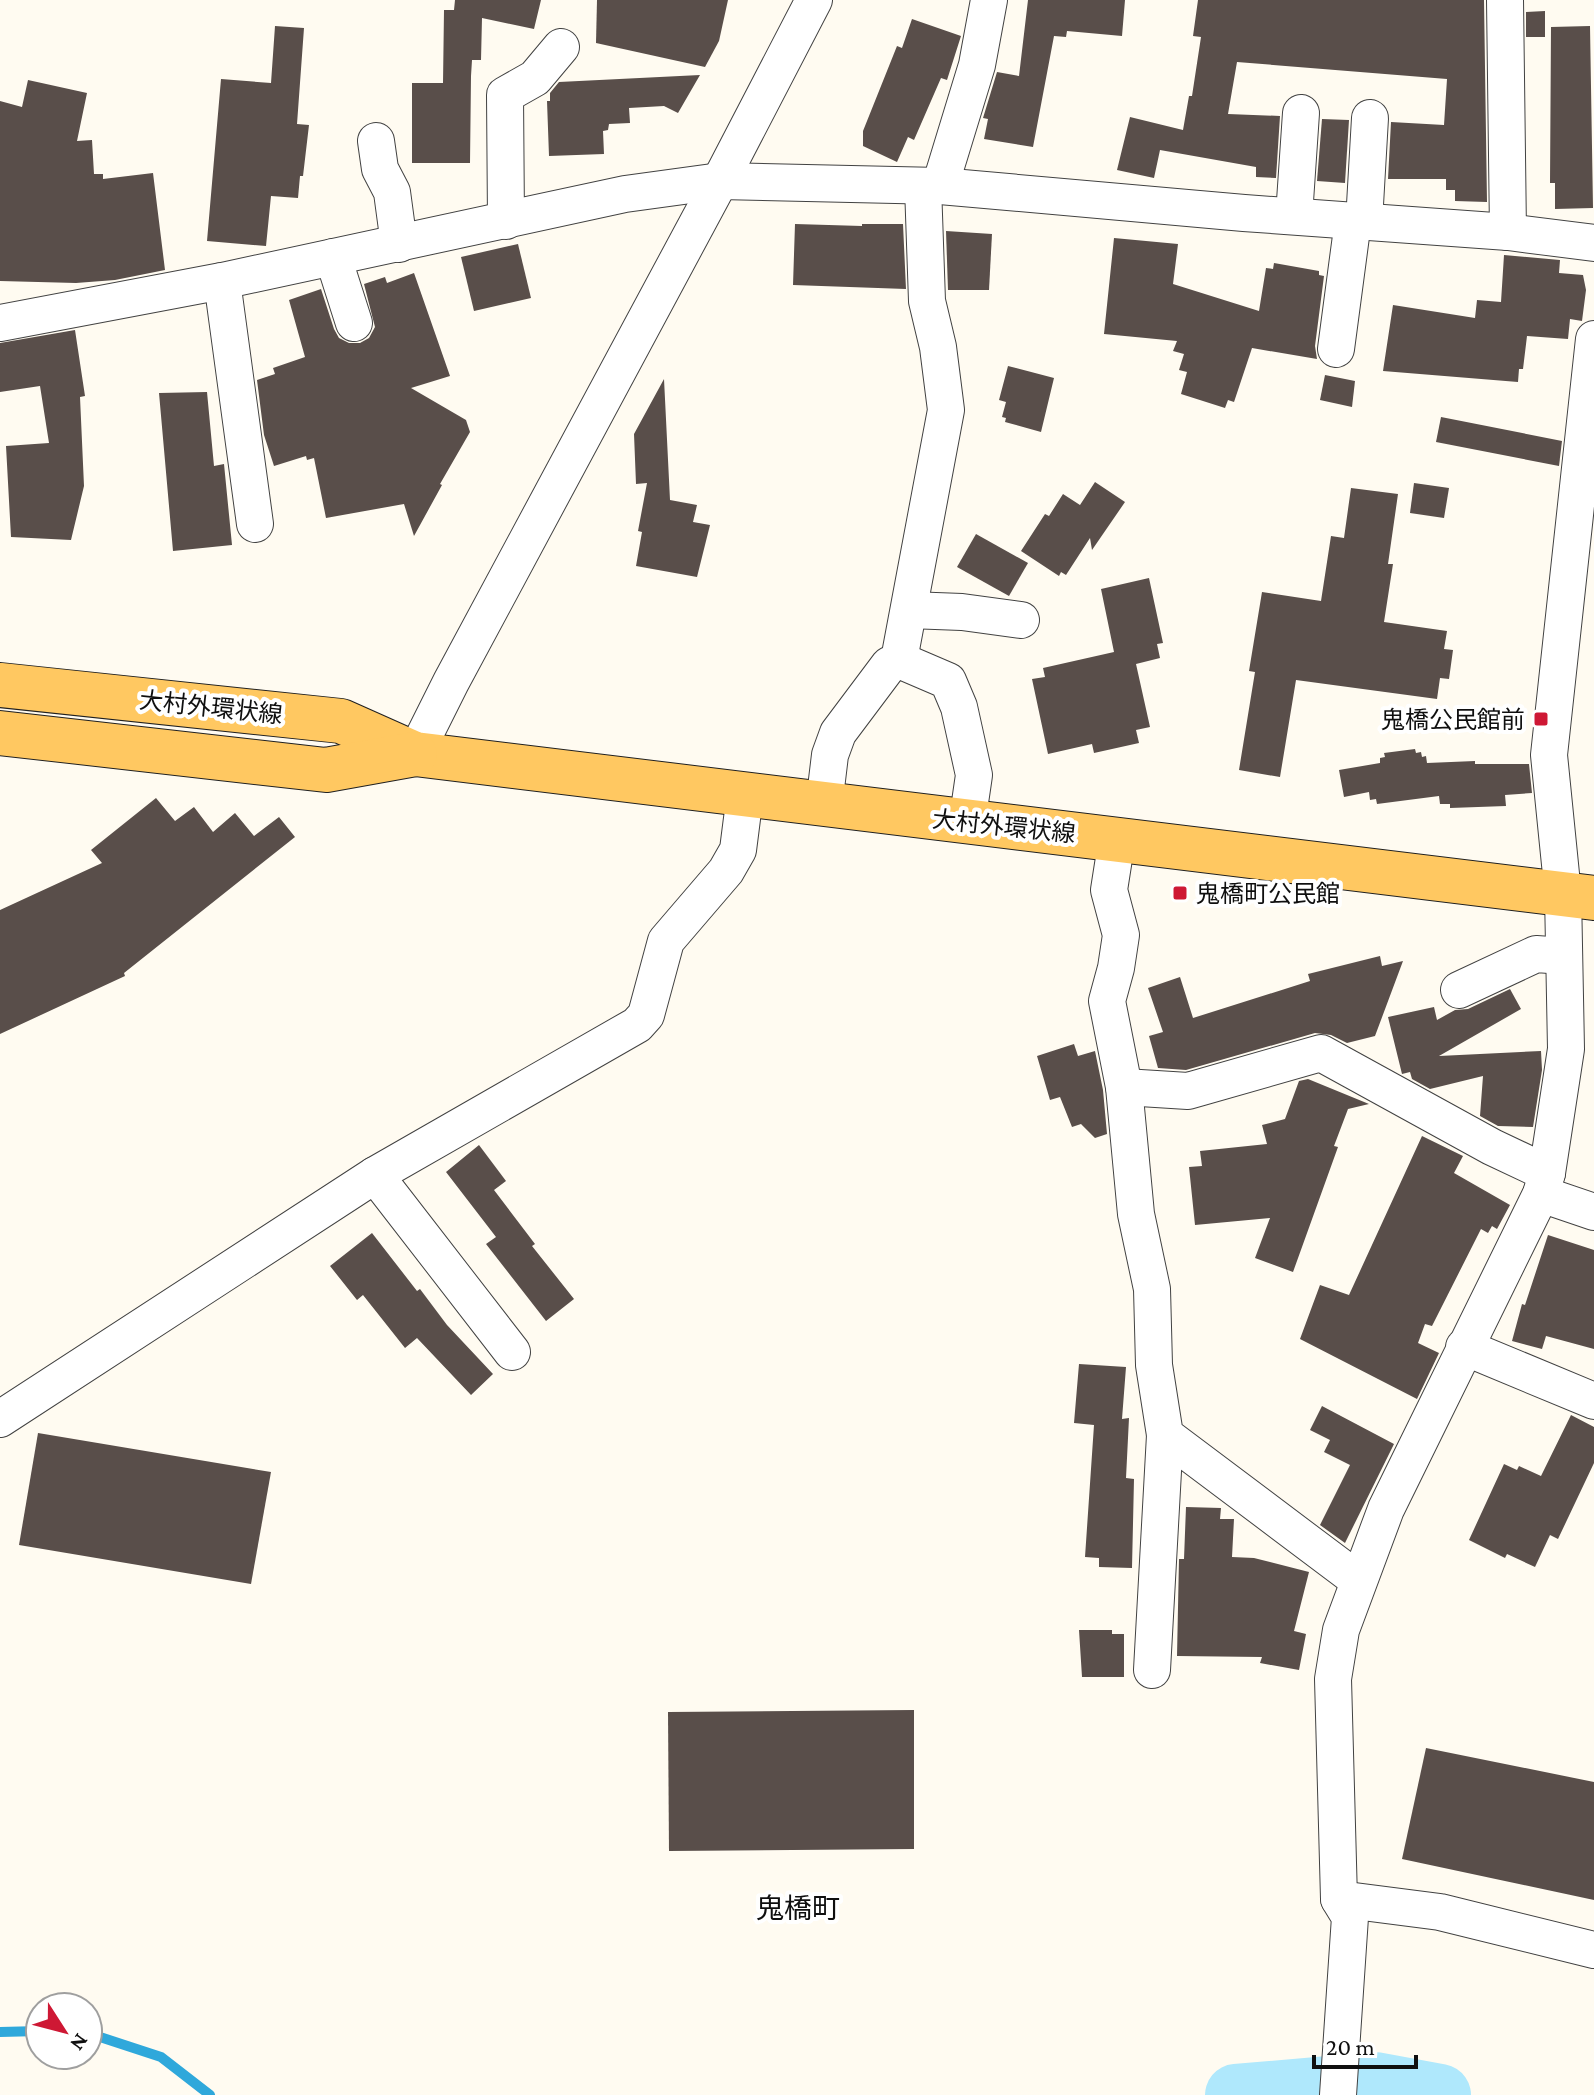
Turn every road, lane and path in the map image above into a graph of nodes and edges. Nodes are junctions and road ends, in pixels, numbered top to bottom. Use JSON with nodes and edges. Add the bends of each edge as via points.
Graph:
{"nodes":[{"id":1,"x":814,"y":0,"type":"edge"},
{"id":2,"x":989,"y":0,"type":"edge"},
{"id":3,"x":1505,"y":0,"type":"edge"},
{"id":4,"x":561,"y":47,"type":"dead end"},
{"id":5,"x":1301,"y":113,"type":"dead end"},
{"id":6,"x":1370,"y":118,"type":"dead end"},
{"id":7,"x":376,"y":141,"type":"dead end"},
{"id":8,"x":720,"y":181,"type":"junction"},
{"id":9,"x":932,"y":186,"type":"junction"},
{"id":10,"x":1294,"y":216,"type":"junction"},
{"id":11,"x":506,"y":221,"type":"junction"},
{"id":12,"x":1358,"y":221,"type":"junction"},
{"id":13,"x":1508,"y":232,"type":"junction"},
{"id":14,"x":1594,"y":243,"type":"edge"},
{"id":15,"x":399,"y":244,"type":"junction"},
{"id":16,"x":333,"y":257,"type":"junction"},
{"id":17,"x":222,"y":281,"type":"junction"},
{"id":18,"x":0,"y":323,"type":"edge"},
{"id":19,"x":354,"y":323,"type":"dead end"},
{"id":20,"x":1594,"y":339,"type":"edge"},
{"id":21,"x":1336,"y":349,"type":"dead end"},
{"id":22,"x":255,"y":524,"type":"dead end"},
{"id":23,"x":909,"y":610,"type":"junction"},
{"id":24,"x":1021,"y":620,"type":"dead end"},
{"id":25,"x":1578,"y":630,"type":"edge"},
{"id":26,"x":899,"y":660,"type":"junction"},
{"id":27,"x":0,"y":685,"type":"edge"},
{"id":28,"x":0,"y":733,"type":"edge"},
{"id":29,"x":415,"y":754,"type":"junction"},
{"id":30,"x":745,"y":795,"type":"junction"},
{"id":31,"x":824,"y":805,"type":"junction"},
{"id":32,"x":967,"y":823,"type":"junction"},
{"id":33,"x":1117,"y":839,"type":"junction"},
{"id":34,"x":1579,"y":896,"type":"edge"},
{"id":35,"x":1564,"y":956,"type":"junction"},
{"id":36,"x":1459,"y":990,"type":"dead end"},
{"id":37,"x":1124,"y":1087,"type":"junction"},
{"id":38,"x":375,"y":1175,"type":"junction"},
{"id":39,"x":1544,"y":1183,"type":"junction"},
{"id":40,"x":1594,"y":1212,"type":"edge"},
{"id":41,"x":1464,"y":1347,"type":"junction"},
{"id":42,"x":512,"y":1352,"type":"dead end"},
{"id":43,"x":1594,"y":1401,"type":"edge"},
{"id":44,"x":0,"y":1419,"type":"edge"},
{"id":45,"x":1165,"y":1435,"type":"junction"},
{"id":46,"x":1358,"y":1580,"type":"junction"},
{"id":47,"x":1152,"y":1670,"type":"dead end"},
{"id":48,"x":1344,"y":1908,"type":"junction"},
{"id":49,"x":1594,"y":1950,"type":"edge"},
{"id":50,"x":1338,"y":2095,"type":"edge"}],
"edges":[{"from":1,"to":8,"type":"street"},
{"from":2,"to":9,"type":"street","via":[[977,65]]},
{"from":3,"to":13,"type":"street"},
{"from":4,"to":11,"type":"street","via":[[535,78],[505,95]]},
{"from":5,"to":10,"type":"street"},
{"from":6,"to":12,"type":"street"},
{"from":7,"to":15,"type":"street","via":[[380,169],[392,192]]},
{"from":8,"to":9,"type":"street"},
{"from":8,"to":11,"type":"street","via":[[625,194]]},
{"from":8,"to":29,"type":"street"},
{"from":9,"to":10,"type":"street"},
{"from":9,"to":23,"type":"street","via":[[927,301],[946,410]]},
{"from":10,"to":12,"type":"street"},
{"from":11,"to":15,"type":"street"},
{"from":12,"to":13,"type":"street"},
{"from":12,"to":21,"type":"street"},
{"from":13,"to":14,"type":"street"},
{"from":15,"to":16,"type":"street"},
{"from":16,"to":17,"type":"street"},
{"from":16,"to":19,"type":"street"},
{"from":17,"to":18,"type":"street"},
{"from":17,"to":22,"type":"street"},
{"from":20,"to":25,"type":"street"},
{"from":23,"to":24,"type":"street"},
{"from":23,"to":26,"type":"street"},
{"from":25,"to":34,"type":"street","via":[[1549,755]]},
{"from":26,"to":31,"type":"street","via":[[889,665],[838,733]]},
{"from":26,"to":32,"type":"street","via":[[948,681],[959,707],[974,775]]},
{"from":27,"to":29,"type":"main road","name":"大村外環状線","via":[[341,721]]},
{"from":28,"to":29,"type":"main road","name":"大村外環状線","via":[[326,770]]},
{"from":29,"to":30,"type":"main road","name":"大村外環状線"},
{"from":30,"to":31,"type":"main road","name":"大村外環状線"},
{"from":30,"to":38,"type":"street","via":[[738,850],[666,941],[646,1015],[637,1025]]},
{"from":31,"to":32,"type":"main road","name":"大村外環状線"},
{"from":32,"to":33,"type":"main road","name":"大村外環状線"},
{"from":33,"to":34,"type":"main road","name":"大村外環状線"},
{"from":33,"to":37,"type":"street","via":[[1109,890],[1121,935],[1107,1001]]},
{"from":34,"to":35,"type":"street"},
{"from":35,"to":36,"type":"street","via":[[1536,954]]},
{"from":35,"to":39,"type":"street","via":[[1566,1049]]},
{"from":37,"to":39,"type":"street","via":[[1188,1091],[1321,1053],[1492,1147]]},
{"from":37,"to":45,"type":"street","via":[[1136,1214],[1152,1289],[1154,1365]]},
{"from":38,"to":42,"type":"street"},
{"from":38,"to":44,"type":"street"},
{"from":39,"to":40,"type":"street"},
{"from":39,"to":41,"type":"street"},
{"from":41,"to":43,"type":"street"},
{"from":41,"to":46,"type":"street"},
{"from":45,"to":46,"type":"street"},
{"from":45,"to":47,"type":"street"},
{"from":46,"to":48,"type":"street","via":[[1341,1630],[1333,1679]]},
{"from":48,"to":49,"type":"street","via":[[1440,1912]]},
{"from":48,"to":50,"type":"street"}]}
